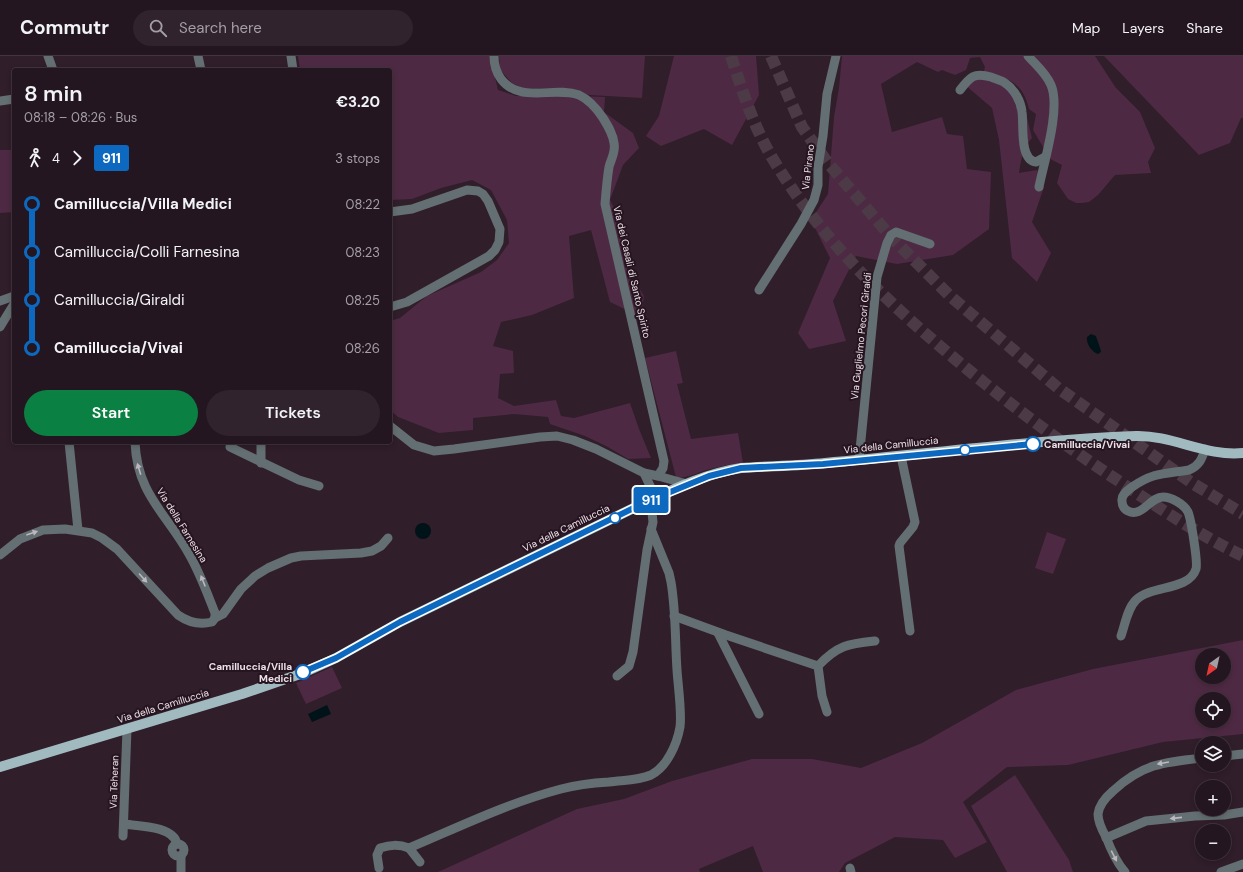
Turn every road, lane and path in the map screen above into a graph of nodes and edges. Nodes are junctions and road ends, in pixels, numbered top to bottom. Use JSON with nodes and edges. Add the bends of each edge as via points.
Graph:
{"nodes":[{"id":1,"x":48,"y":56,"type":"edge"},
{"id":2,"x":198,"y":56,"type":"edge"},
{"id":3,"x":291,"y":56,"type":"edge"},
{"id":4,"x":494,"y":56,"type":"edge"},
{"id":5,"x":836,"y":56,"type":"edge"},
{"id":6,"x":1028,"y":56,"type":"edge"},
{"id":7,"x":52,"y":68,"type":"edge"},
{"id":8,"x":201,"y":68,"type":"edge"},
{"id":9,"x":293,"y":68,"type":"edge"},
{"id":10,"x":960,"y":90,"type":"dead end"},
{"id":11,"x":12,"y":99,"type":"edge"},
{"id":12,"x":0,"y":100,"type":"edge"},
{"id":13,"x":1045,"y":157,"type":"junction"},
{"id":14,"x":1039,"y":187,"type":"dead end"},
{"id":15,"x":392,"y":212,"type":"edge"},
{"id":16,"x":930,"y":244,"type":"dead end"},
{"id":17,"x":759,"y":290,"type":"dead end"},
{"id":18,"x":12,"y":297,"type":"edge"},
{"id":19,"x":0,"y":301,"type":"edge"},
{"id":20,"x":392,"y":306,"type":"edge"},
{"id":21,"x":12,"y":307,"type":"edge"},
{"id":22,"x":0,"y":327,"type":"edge"},
{"id":23,"x":392,"y":428,"type":"edge"},
{"id":24,"x":69,"y":444,"type":"edge"},
{"id":25,"x":135,"y":444,"type":"edge"},
{"id":26,"x":261,"y":444,"type":"edge"},
{"id":27,"x":230,"y":447,"type":"dead end"},
{"id":28,"x":1205,"y":449,"type":"junction"},
{"id":29,"x":1243,"y":453,"type":"edge"},
{"id":30,"x":901,"y":456,"type":"junction"},
{"id":31,"x":859,"y":460,"type":"junction"},
{"id":32,"x":261,"y":463,"type":"junction"},
{"id":33,"x":644,"y":473,"type":"junction"},
{"id":34,"x":658,"y":476,"type":"junction"},
{"id":35,"x":687,"y":484,"type":"junction"},
{"id":36,"x":319,"y":486,"type":"dead end"},
{"id":37,"x":647,"y":502,"type":"junction"},
{"id":38,"x":651,"y":529,"type":"junction"},
{"id":39,"x":78,"y":530,"type":"junction"},
{"id":40,"x":388,"y":538,"type":"dead end"},
{"id":41,"x":0,"y":555,"type":"edge"},
{"id":42,"x":674,"y":616,"type":"junction"},
{"id":43,"x":215,"y":618,"type":"junction"},
{"id":44,"x":910,"y":631,"type":"dead end"},
{"id":45,"x":718,"y":632,"type":"junction"},
{"id":46,"x":1121,"y":636,"type":"dead end"},
{"id":47,"x":875,"y":641,"type":"dead end"},
{"id":48,"x":818,"y":666,"type":"junction"},
{"id":49,"x":617,"y":676,"type":"dead end"},
{"id":50,"x":827,"y":712,"type":"dead end"},
{"id":51,"x":759,"y":714,"type":"dead end"},
{"id":52,"x":127,"y":729,"type":"junction"},
{"id":53,"x":1243,"y":754,"type":"edge"},
{"id":54,"x":1231,"y":755,"type":"edge"},
{"id":55,"x":1195,"y":759,"type":"edge"},
{"id":56,"x":0,"y":767,"type":"edge"},
{"id":57,"x":1243,"y":812,"type":"edge"},
{"id":58,"x":124,"y":824,"type":"junction"},
{"id":59,"x":123,"y":836,"type":"dead end"},
{"id":60,"x":1106,"y":838,"type":"junction"},
{"id":61,"x":409,"y":848,"type":"junction"},
{"id":62,"x":420,"y":862,"type":"dead end"},
{"id":63,"x":1243,"y":864,"type":"edge"},
{"id":64,"x":379,"y":868,"type":"dead end"},
{"id":65,"x":181,"y":872,"type":"edge"},
{"id":66,"x":1125,"y":872,"type":"edge"},
{"id":67,"x":1221,"y":872,"type":"edge"}],
"edges":[{"from":1,"to":7,"type":"street"},
{"from":2,"to":8,"type":"street"},
{"from":3,"to":9,"type":"street"},
{"from":4,"to":34,"type":"street","name":"Via dei Casali di Santo Spirito","via":[[496,71],[510,88],[522,93],[563,92],[583,97],[597,109],[613,138],[615,147],[609,168],[605,204],[664,461]]},
{"from":5,"to":17,"type":"street","name":"Via Pirano","via":[[827,94],[818,185],[814,200]]},
{"from":6,"to":13,"type":"street","via":[[1047,77],[1055,100]]},
{"from":10,"to":13,"type":"street","via":[[969,79],[977,75],[1006,83],[1015,93],[1020,105],[1023,144],[1028,159],[1036,162]]},
{"from":11,"to":12,"type":"street"},
{"from":13,"to":14,"type":"street"},
{"from":15,"to":20,"type":"street","via":[[412,209],[474,190],[483,194],[488,201],[500,234],[498,246],[489,256],[407,302]]},
{"from":16,"to":31,"type":"street","name":"Via Guglielmo Pecori Giraldi","via":[[896,232],[890,235],[886,243],[877,277]]},
{"from":18,"to":19,"type":"street"},
{"from":21,"to":22,"type":"street"},
{"from":23,"to":33,"type":"street","via":[[414,445],[434,451],[540,436],[564,437],[596,449]]},
{"from":24,"to":39,"type":"street"},
{"from":43,"to":25,"type":"street","name":"Via della Farnesina","one_way":true,"via":[[197,567],[147,490],[139,468]]},
{"from":26,"to":32,"type":"street"},
{"from":27,"to":32,"type":"street"},
{"from":28,"to":29,"type":"main road","name":"Via della Camilluccia"},
{"from":28,"to":30,"type":"main road","name":"Via della Camilluccia","via":[[1136,436]]},
{"from":28,"to":46,"type":"street","via":[[1200,461],[1191,469],[1153,475],[1123,496],[1123,507],[1131,512],[1141,510],[1161,497],[1174,500],[1183,506],[1189,514],[1197,559],[1196,570],[1186,580],[1143,595],[1135,601]]},
{"from":30,"to":31,"type":"main road","name":"Via della Camilluccia"},
{"from":30,"to":44,"type":"street","via":[[914,522],[899,546]]},
{"from":31,"to":35,"type":"main road","name":"Via della Camilluccia","via":[[741,468],[720,472]]},
{"from":32,"to":36,"type":"street"},
{"from":33,"to":34,"type":"street"},
{"from":33,"to":37,"type":"street","via":[[652,490]]},
{"from":34,"to":35,"type":"street"},
{"from":35,"to":37,"type":"main road","name":"Via della Camilluccia"},
{"from":37,"to":38,"type":"street","via":[[653,516]]},
{"from":37,"to":52,"type":"main road","name":"Via della Camilluccia","via":[[400,622],[314,668],[288,679]]},
{"from":38,"to":42,"type":"street","via":[[670,578]]},
{"from":38,"to":49,"type":"street","via":[[631,662]]},
{"from":41,"to":39,"type":"street","one_way":true,"via":[[20,539],[37,532],[58,528]]},
{"from":39,"to":43,"type":"street","one_way":true,"via":[[95,534],[114,546],[182,618],[198,623],[210,623]]},
{"from":40,"to":43,"type":"street","via":[[372,551],[301,556],[268,568],[241,589],[223,614]]},
{"from":42,"to":45,"type":"street"},
{"from":42,"to":61,"type":"street","via":[[680,726],[677,739],[661,768],[636,780],[564,788],[543,794],[486,814]]},
{"from":45,"to":48,"type":"street"},
{"from":45,"to":51,"type":"street"},
{"from":47,"to":48,"type":"street","via":[[844,646],[826,657]]},
{"from":48,"to":50,"type":"street"},
{"from":52,"to":56,"type":"main road","name":"Via della Camilluccia"},
{"from":52,"to":58,"type":"street","name":"Via Teheran"},
{"from":53,"to":54,"type":"street"},
{"from":55,"to":60,"type":"street","one_way":true,"via":[[1160,763],[1126,780],[1100,807],[1098,814]]},
{"from":57,"to":60,"type":"street","one_way":true,"via":[[1146,821]]},
{"from":58,"to":59,"type":"street","name":"Via Teheran"},
{"from":58,"to":65,"type":"street","via":[[155,829],[174,836],[177,844],[172,847],[172,853],[181,856]]},
{"from":60,"to":66,"type":"street","one_way":true,"via":[[1113,855]]},
{"from":61,"to":62,"type":"street"},
{"from":61,"to":64,"type":"street","via":[[400,845],[380,848],[377,856]]},
{"from":63,"to":67,"type":"street"}]}
